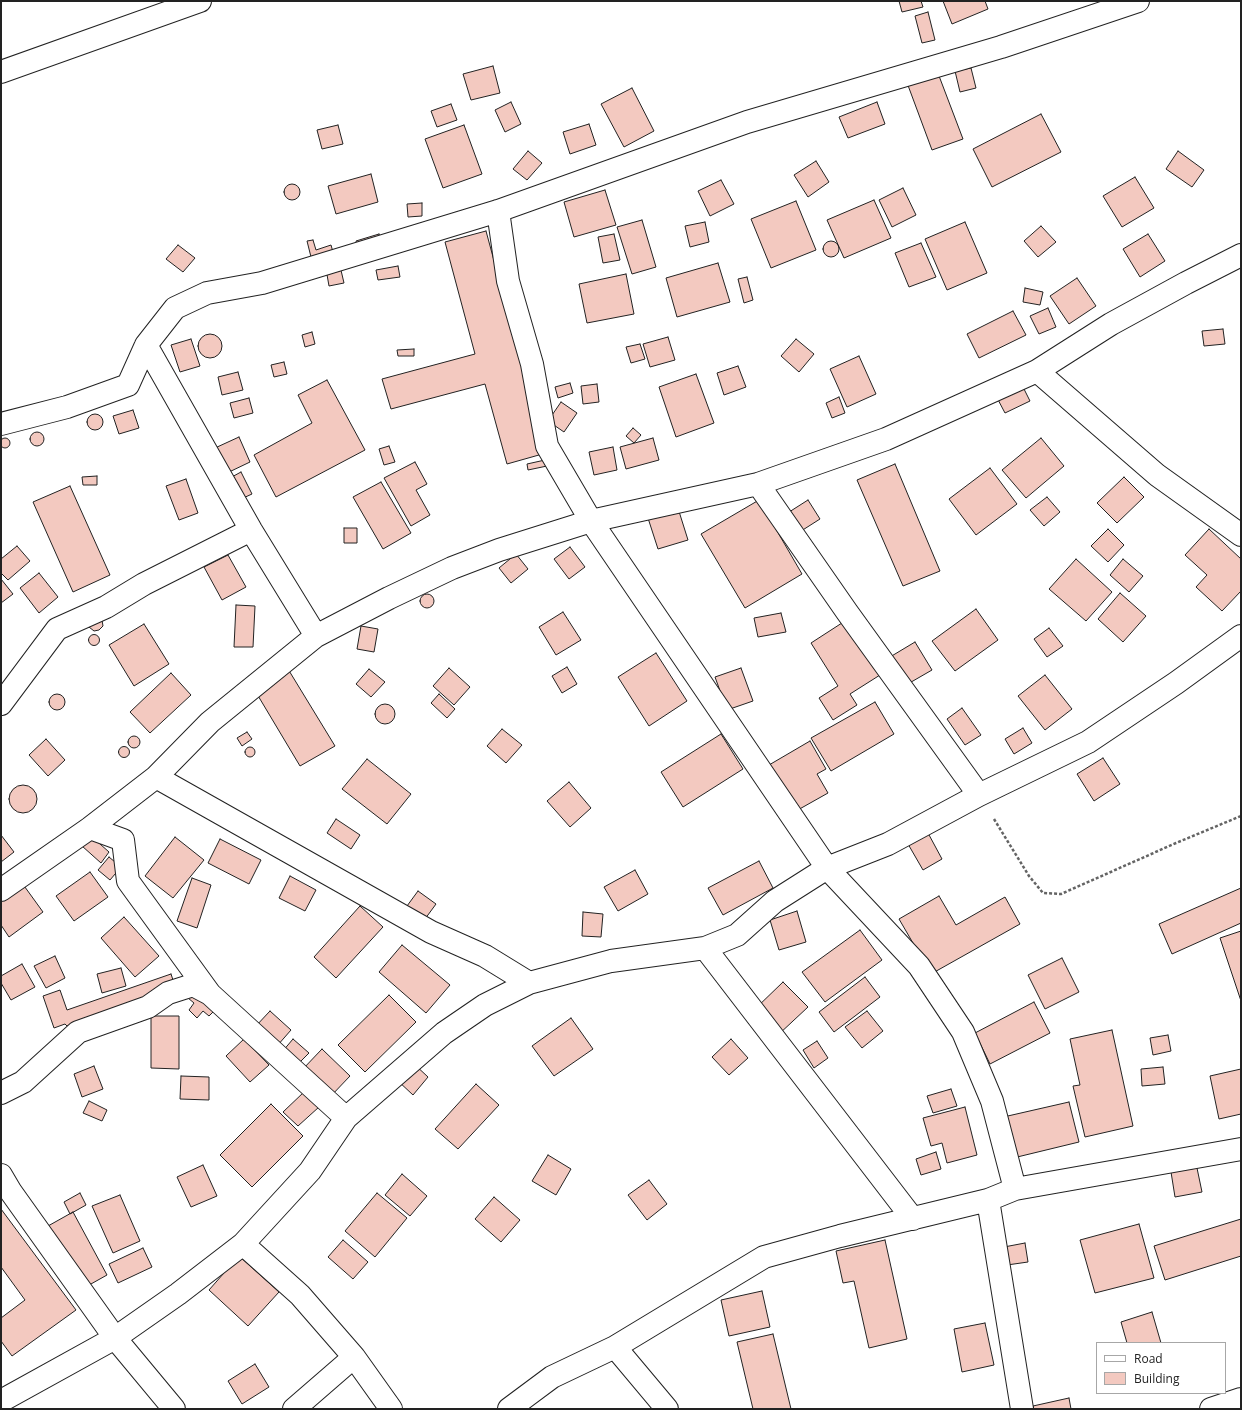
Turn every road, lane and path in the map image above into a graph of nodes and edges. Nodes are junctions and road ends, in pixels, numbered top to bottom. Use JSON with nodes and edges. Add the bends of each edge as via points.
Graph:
{"nodes":[{"id":1,"x":200,"y":1,"type":"edge"},
{"id":2,"x":1138,"y":1,"type":"edge"},
{"id":3,"x":1,"y":72,"type":"edge"},
{"id":4,"x":498,"y":211,"type":"junction"},
{"id":5,"x":1241,"y":255,"type":"edge"},
{"id":6,"x":146,"y":345,"type":"junction"},
{"id":7,"x":1036,"y":370,"type":"junction"},
{"id":8,"x":1,"y":424,"type":"edge"},
{"id":9,"x":758,"y":484,"type":"junction"},
{"id":10,"x":592,"y":521,"type":"junction"},
{"id":11,"x":250,"y":530,"type":"junction"},
{"id":12,"x":1241,"y":536,"type":"edge"},
{"id":13,"x":316,"y":636,"type":"junction"},
{"id":14,"x":1241,"y":636,"type":"edge"},
{"id":15,"x":1,"y":704,"type":"edge"},
{"id":16,"x":156,"y":777,"type":"junction"},
{"id":17,"x":978,"y":795,"type":"junction"},
{"id":18,"x":1241,"y":816,"type":"edge"},
{"id":19,"x":90,"y":828,"type":"junction"},
{"id":20,"x":827,"y":868,"type":"junction"},
{"id":21,"x":1,"y":890,"type":"edge"},
{"id":22,"x":705,"y":948,"type":"junction"},
{"id":23,"x":529,"y":983,"type":"junction"},
{"id":24,"x":210,"y":994,"type":"junction"},
{"id":25,"x":1,"y":1093,"type":"edge"},
{"id":26,"x":346,"y":1118,"type":"junction"},
{"id":27,"x":1241,"y":1149,"type":"edge"},
{"id":28,"x":4,"y":1189,"type":"edge"},
{"id":29,"x":1015,"y":1189,"type":"junction"},
{"id":30,"x":988,"y":1200,"type":"junction"},
{"id":31,"x":913,"y":1219,"type":"junction"},
{"id":32,"x":243,"y":1244,"type":"junction"},
{"id":33,"x":115,"y":1338,"type":"junction"},
{"id":34,"x":615,"y":1347,"type":"junction"},
{"id":35,"x":354,"y":1357,"type":"junction"},
{"id":36,"x":1241,"y":1399,"type":"edge"},
{"id":37,"x":1,"y":1402,"type":"edge"},
{"id":38,"x":174,"y":1409,"type":"edge"},
{"id":39,"x":294,"y":1409,"type":"edge"},
{"id":40,"x":391,"y":1409,"type":"edge"},
{"id":41,"x":509,"y":1409,"type":"edge"},
{"id":42,"x":667,"y":1409,"type":"edge"},
{"id":43,"x":1022,"y":1409,"type":"edge"},
{"id":44,"x":1211,"y":1409,"type":"edge"}],
"edges":[{"from":1,"to":3,"type":"street"},
{"from":2,"to":4,"type":"street","via":[[1001,47],[747,122]]},
{"from":4,"to":6,"type":"street","via":[[262,283],[207,293],[175,308]]},
{"from":4,"to":10,"type":"street","via":[[508,281],[532,364],[547,446]]},
{"from":5,"to":7,"type":"street","via":[[1111,324]]},
{"from":6,"to":8,"type":"street","via":[[128,385],[67,406]]},
{"from":6,"to":11,"type":"street"},
{"from":7,"to":9,"type":"street","via":[[886,439]]},
{"from":7,"to":12,"type":"street","via":[[1157,475]]},
{"from":9,"to":10,"type":"street"},
{"from":9,"to":17,"type":"street"},
{"from":10,"to":13,"type":"street","via":[[499,550],[452,568]]},
{"from":10,"to":20,"type":"street"},
{"from":11,"to":13,"type":"street"},
{"from":11,"to":15,"type":"street","via":[[144,584],[106,607],[57,629]]},
{"from":13,"to":16,"type":"street","via":[[210,722]]},
{"from":14,"to":17,"type":"street","via":[[1176,684],[1088,742]]},
{"from":16,"to":19,"type":"street"},
{"from":16,"to":23,"type":"street","via":[[431,932],[485,956]]},
{"from":17,"to":18,"type":"path","via":[[1042,893],[1061,894]]},
{"from":17,"to":20,"type":"street","via":[[888,844]]},
{"from":19,"to":21,"type":"street"},
{"from":19,"to":24,"type":"street","via":[[123,840],[128,881]]},
{"from":20,"to":22,"type":"street","via":[[775,901],[737,935]]},
{"from":20,"to":29,"type":"street","via":[[919,966],[963,1032],[992,1101]]},
{"from":22,"to":23,"type":"street","via":[[611,961]]},
{"from":22,"to":31,"type":"street"},
{"from":23,"to":26,"type":"street","via":[[484,1005],[444,1033]]},
{"from":24,"to":25,"type":"street","via":[[193,985],[185,987],[168,993],[148,1007],[78,1032],[23,1082]]},
{"from":24,"to":26,"type":"street"},
{"from":26,"to":32,"type":"street","via":[[310,1170]]},
{"from":27,"to":29,"type":"street"},
{"from":28,"to":33,"type":"street"},
{"from":29,"to":30,"type":"street"},
{"from":30,"to":31,"type":"street"},
{"from":30,"to":43,"type":"street"},
{"from":31,"to":34,"type":"street","via":[[764,1257]]},
{"from":32,"to":33,"type":"street"},
{"from":32,"to":35,"type":"street","via":[[300,1295]]},
{"from":33,"to":37,"type":"street"},
{"from":33,"to":38,"type":"street"},
{"from":34,"to":41,"type":"street","via":[[552,1377]]},
{"from":34,"to":42,"type":"street"},
{"from":35,"to":39,"type":"street"},
{"from":35,"to":40,"type":"street"},
{"from":36,"to":44,"type":"street"}]}
